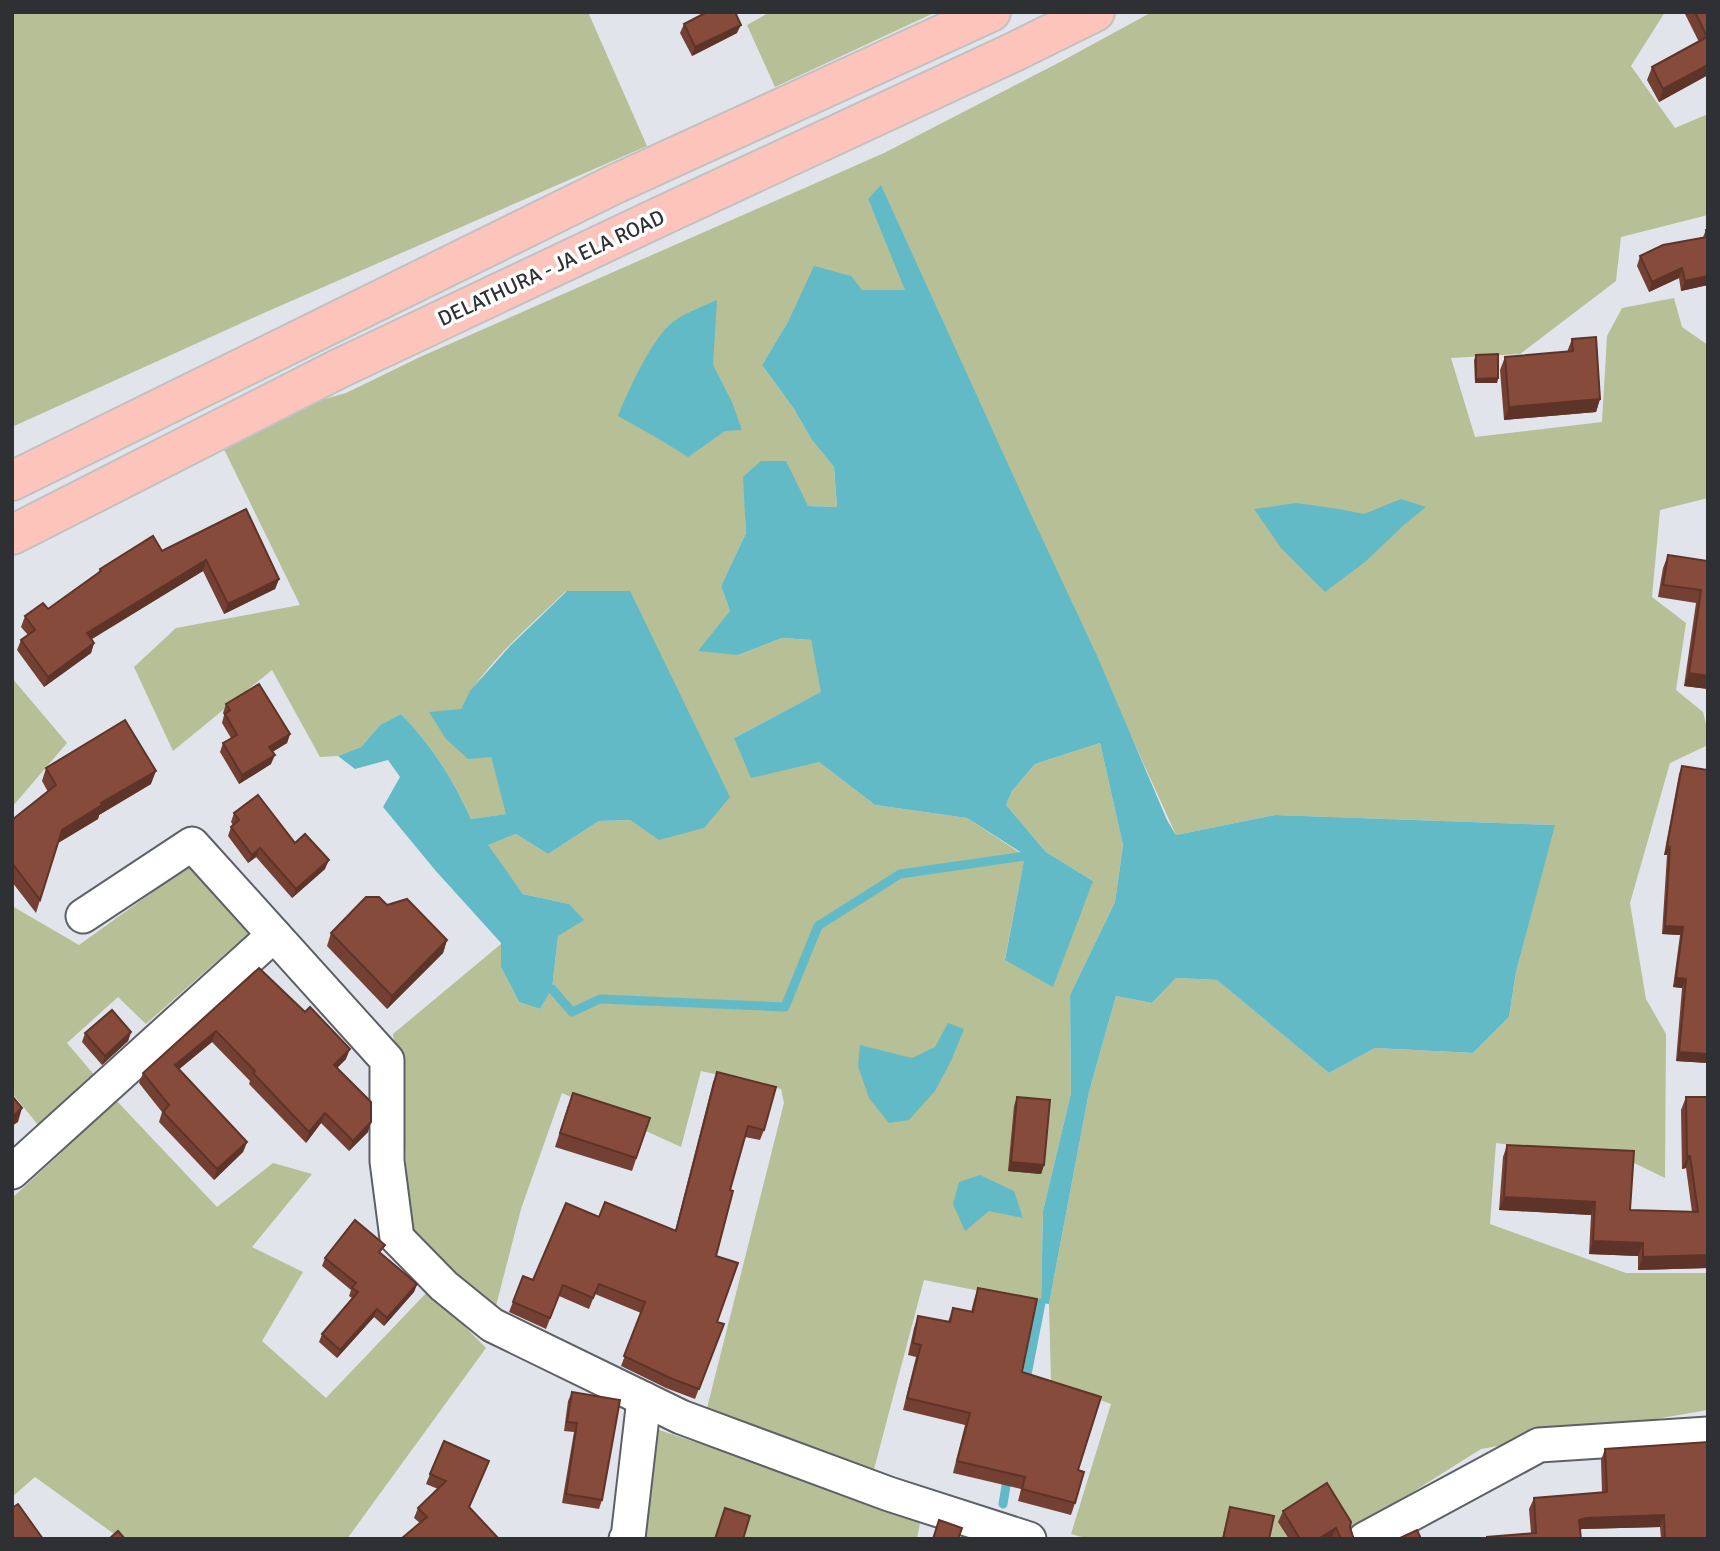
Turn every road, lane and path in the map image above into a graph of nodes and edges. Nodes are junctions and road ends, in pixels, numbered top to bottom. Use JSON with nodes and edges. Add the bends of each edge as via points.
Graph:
{"nodes":[{"id":1,"x":991,"y":12,"type":"edge"},
{"id":2,"x":1096,"y":12,"type":"edge"},
{"id":3,"x":12,"y":481,"type":"edge"},
{"id":4,"x":12,"y":535,"type":"edge"},
{"id":5,"x":83,"y":916,"type":"dead end"},
{"id":6,"x":274,"y":935,"type":"junction"},
{"id":7,"x":12,"y":1172,"type":"edge"},
{"id":8,"x":643,"y":1399,"type":"junction"},
{"id":9,"x":1708,"y":1434,"type":"edge"},
{"id":10,"x":626,"y":1539,"type":"edge"},
{"id":11,"x":1029,"y":1539,"type":"edge"},
{"id":12,"x":1365,"y":1539,"type":"edge"}],
"edges":[{"from":1,"to":3,"type":"main road","name":"DELATHURA - JA ELA ROAD","via":[[613,185]]},
{"from":2,"to":4,"type":"main road","name":"DELATHURA - JA ELA ROAD","via":[[336,370]]},
{"from":5,"to":6,"type":"street","via":[[192,844]]},
{"from":6,"to":7,"type":"street"},
{"from":6,"to":8,"type":"street","via":[[387,1060],[387,1160],[397,1238],[444,1286],[492,1325]]},
{"from":8,"to":10,"type":"street"},
{"from":8,"to":11,"type":"street","via":[[681,1418],[890,1494]]},
{"from":9,"to":12,"type":"street","via":[[1539,1445]]}]}
